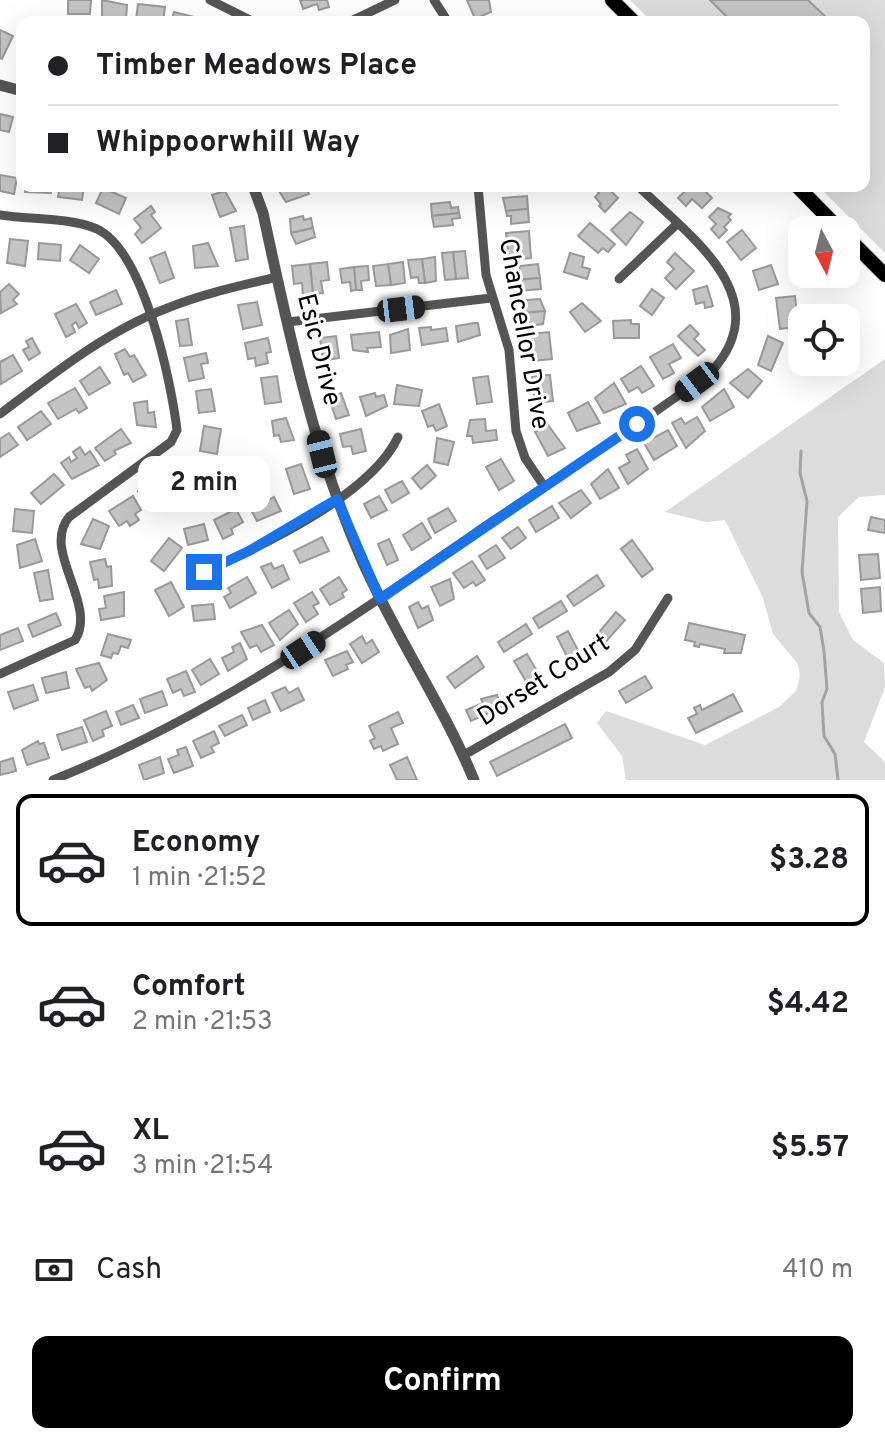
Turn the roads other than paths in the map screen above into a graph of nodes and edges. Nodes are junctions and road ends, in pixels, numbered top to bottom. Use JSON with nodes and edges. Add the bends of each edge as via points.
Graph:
{"nodes":[{"id":1,"x":210,"y":0,"type":"edge"},
{"id":2,"x":395,"y":0,"type":"edge"},
{"id":3,"x":612,"y":0,"type":"edge"},
{"id":4,"x":242,"y":16,"type":"edge"},
{"id":5,"x":362,"y":16,"type":"edge"},
{"id":6,"x":628,"y":16,"type":"edge"},
{"id":7,"x":255,"y":192,"type":"edge"},
{"id":8,"x":479,"y":192,"type":"edge"},
{"id":9,"x":644,"y":192,"type":"edge"},
{"id":10,"x":803,"y":192,"type":"edge"},
{"id":11,"x":0,"y":215,"type":"edge"},
{"id":12,"x":826,"y":216,"type":"edge"},
{"id":13,"x":677,"y":224,"type":"junction"},
{"id":14,"x":860,"y":250,"type":"edge"},
{"id":15,"x":885,"y":275,"type":"edge"},
{"id":16,"x":277,"y":277,"type":"junction"},
{"id":17,"x":619,"y":279,"type":"dead end"},
{"id":18,"x":491,"y":298,"type":"junction"},
{"id":19,"x":149,"y":315,"type":"junction"},
{"id":20,"x":288,"y":322,"type":"junction"},
{"id":21,"x":0,"y":414,"type":"edge"},
{"id":22,"x":398,"y":437,"type":"dead end"},
{"id":23,"x":544,"y":486,"type":"junction"},
{"id":24,"x":337,"y":499,"type":"junction"},
{"id":25,"x":204,"y":572,"type":"dead end"},
{"id":26,"x":668,"y":598,"type":"dead end"},
{"id":27,"x":380,"y":599,"type":"junction"},
{"id":28,"x":0,"y":674,"type":"edge"},
{"id":29,"x":464,"y":755,"type":"junction"},
{"id":30,"x":53,"y":780,"type":"edge"},
{"id":31,"x":474,"y":780,"type":"edge"}],
"edges":[{"from":1,"to":4,"type":"street"},
{"from":2,"to":5,"type":"street"},
{"from":3,"to":6,"type":"main road"},
{"from":7,"to":16,"type":"street","name":"Esic Drive"},
{"from":8,"to":18,"type":"street","name":"Chancellor Drive"},
{"from":9,"to":13,"type":"street"},
{"from":10,"to":12,"type":"main road"},
{"from":11,"to":19,"type":"street","via":[[83,224],[104,233],[127,257]]},
{"from":13,"to":17,"type":"street"},
{"from":13,"to":23,"type":"street","via":[[715,262],[732,292],[734,329],[724,355],[683,393]]},
{"from":14,"to":15,"type":"main road"},
{"from":16,"to":19,"type":"street","via":[[195,297]]},
{"from":16,"to":20,"type":"street","name":"Esic Drive"},
{"from":18,"to":20,"type":"street"},
{"from":18,"to":23,"type":"street","name":"Chancellor Drive","via":[[509,350],[520,446]]},
{"from":19,"to":21,"type":"street"},
{"from":19,"to":28,"type":"street","via":[[175,436],[63,526],[81,627],[75,640]]},
{"from":20,"to":24,"type":"street","name":"Esic Drive"},
{"from":22,"to":24,"type":"street","via":[[375,472]]},
{"from":23,"to":27,"type":"street"},
{"from":24,"to":25,"type":"street"},
{"from":24,"to":27,"type":"street","name":"Esic Drive"},
{"from":26,"to":29,"type":"street","name":"Dorset Court","via":[[635,650],[609,672]]},
{"from":27,"to":29,"type":"street","name":"Esic Drive"},
{"from":27,"to":30,"type":"street","via":[[226,699]]},
{"from":29,"to":31,"type":"street","name":"Esic Drive"}]}
